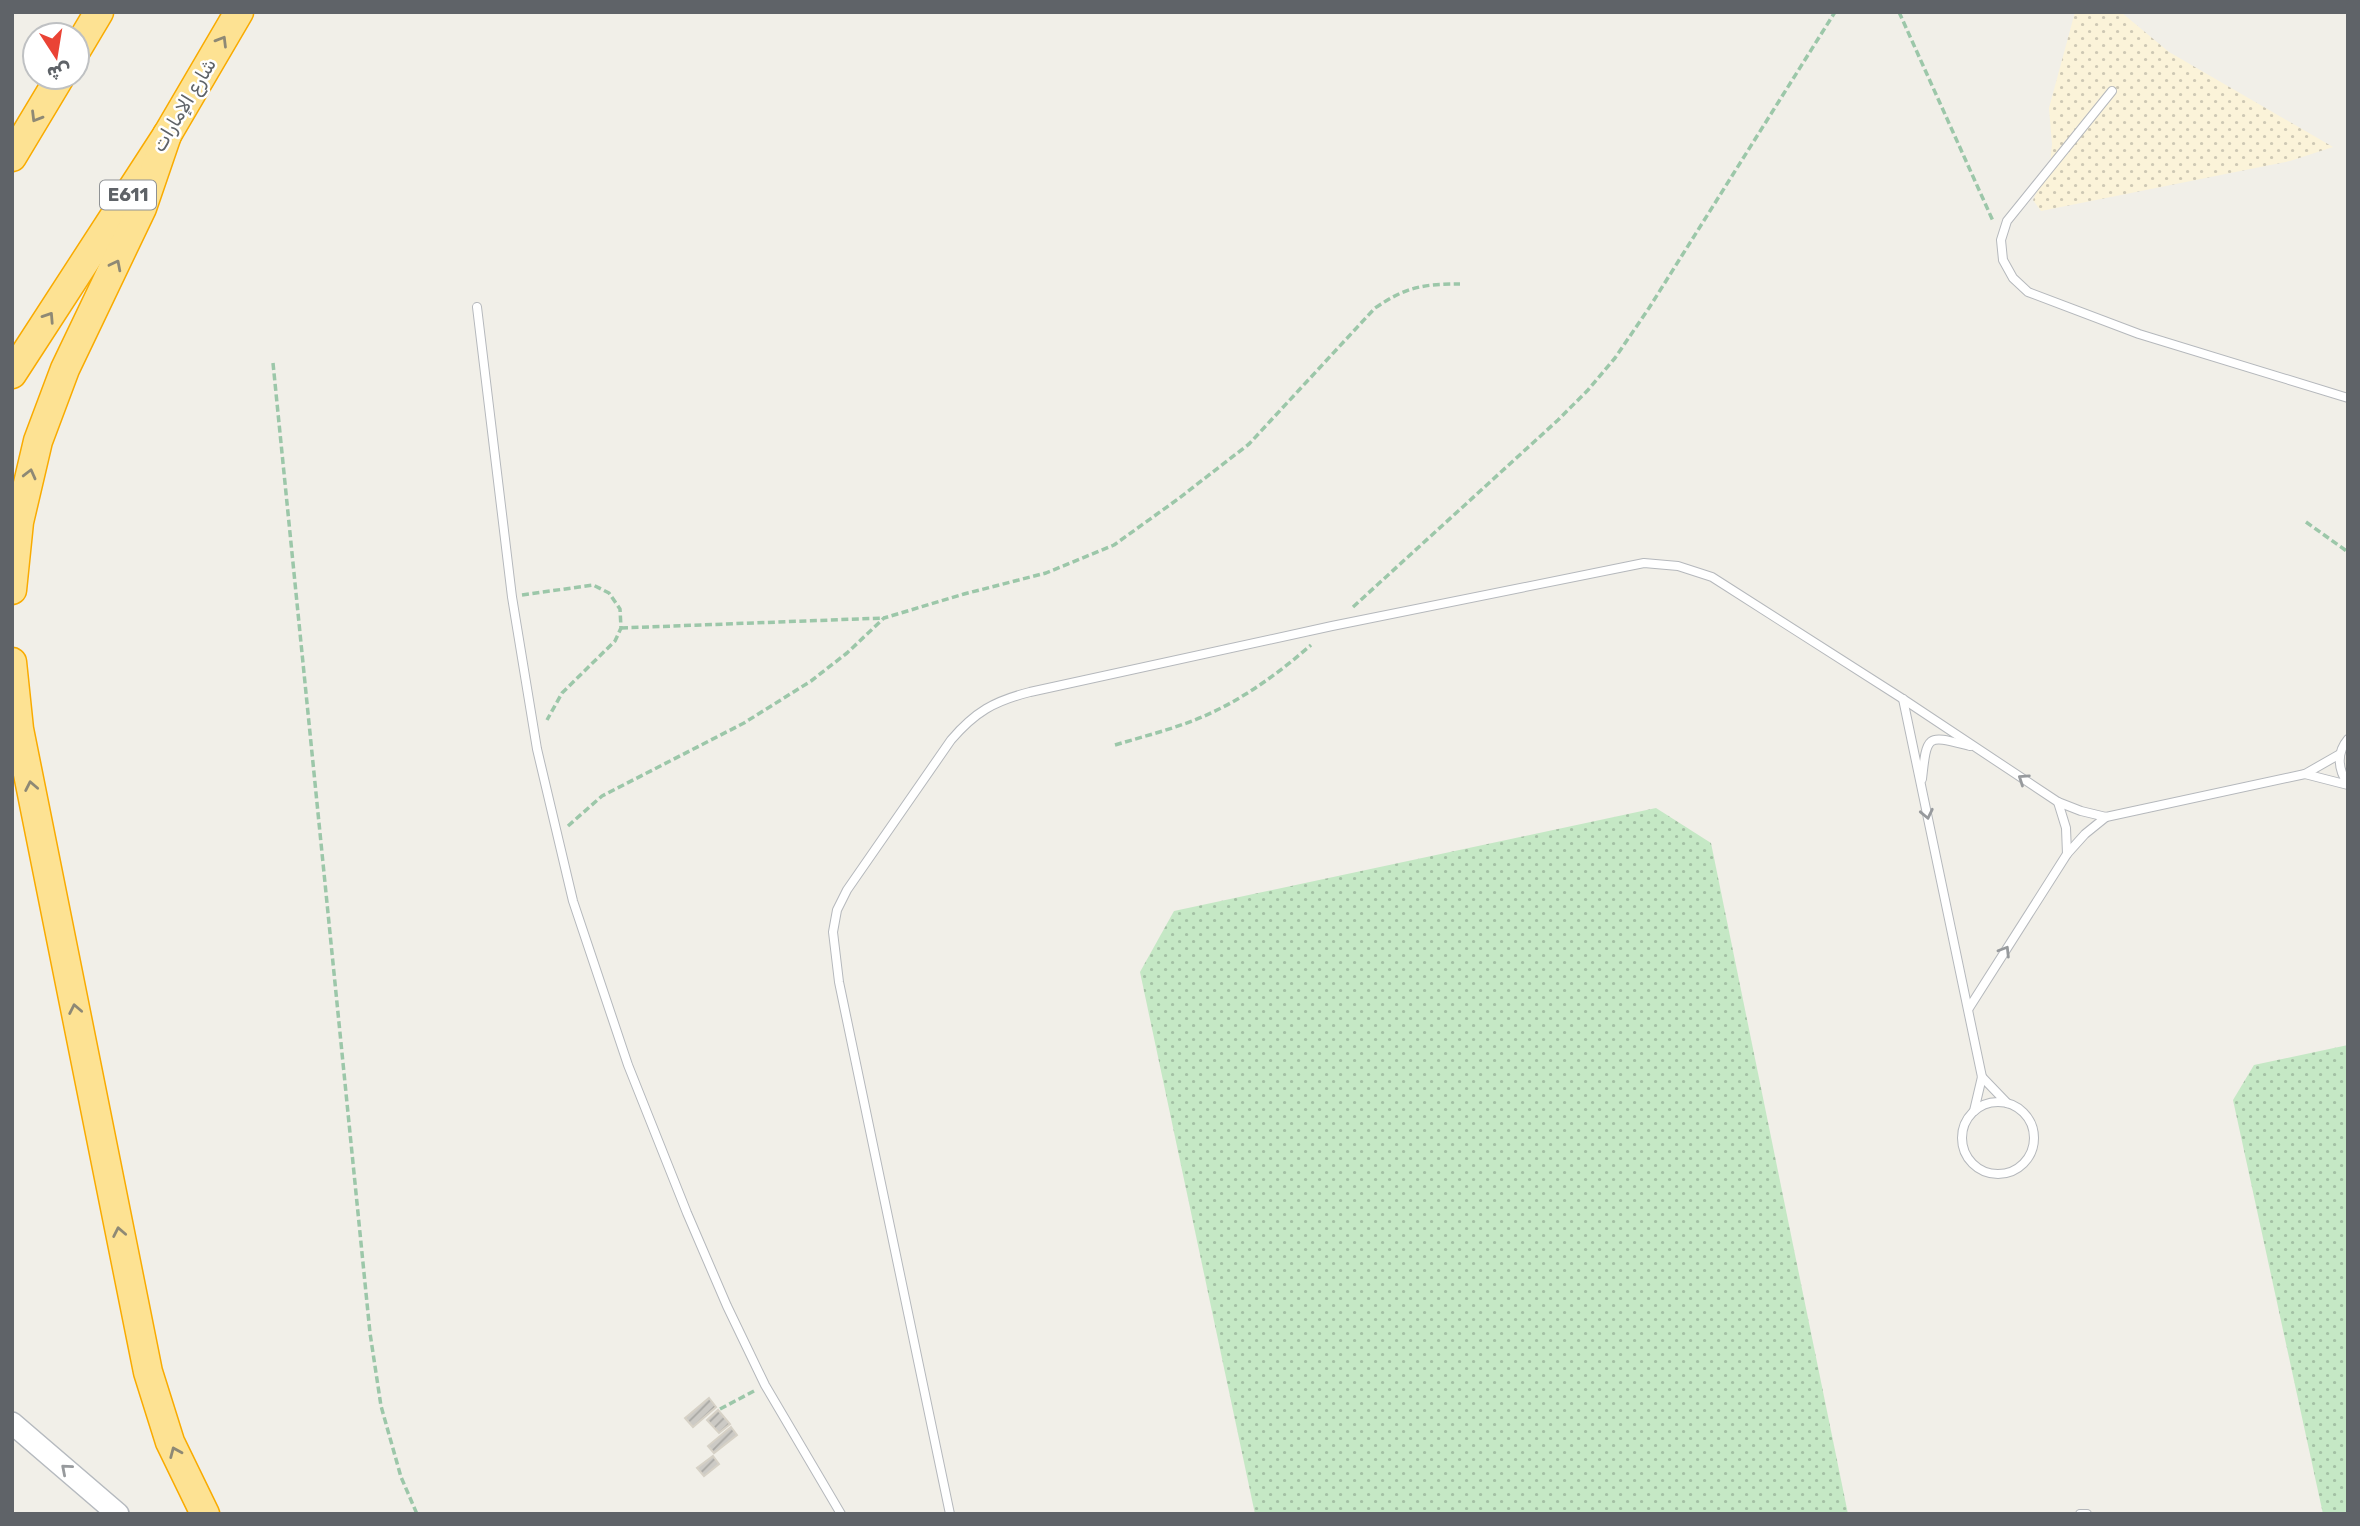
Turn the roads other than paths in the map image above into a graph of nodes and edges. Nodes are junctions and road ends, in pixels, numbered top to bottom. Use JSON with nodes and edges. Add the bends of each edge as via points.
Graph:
{"nodes":[{"id":1,"x":239,"y":12,"type":"edge"},
{"id":2,"x":52,"y":91,"type":"edge"},
{"id":3,"x":2112,"y":91,"type":"dead end"},
{"id":4,"x":167,"y":135,"type":"junction"},
{"id":5,"x":12,"y":157,"type":"edge"},
{"id":6,"x":477,"y":307,"type":"dead end"},
{"id":7,"x":12,"y":374,"type":"edge"},
{"id":8,"x":2348,"y":398,"type":"edge"},
{"id":9,"x":12,"y":590,"type":"edge"},
{"id":10,"x":12,"y":662,"type":"edge"},
{"id":11,"x":1903,"y":699,"type":"junction"},
{"id":12,"x":2348,"y":739,"type":"edge"},
{"id":13,"x":1977,"y":748,"type":"junction"},
{"id":14,"x":2340,"y":754,"type":"junction"},
{"id":15,"x":2305,"y":774,"type":"junction"},
{"id":16,"x":2348,"y":784,"type":"edge"},
{"id":17,"x":1921,"y":789,"type":"junction"},
{"id":18,"x":2058,"y":802,"type":"junction"},
{"id":19,"x":2106,"y":817,"type":"junction"},
{"id":20,"x":2067,"y":854,"type":"junction"},
{"id":21,"x":1969,"y":1009,"type":"junction"},
{"id":22,"x":1982,"y":1077,"type":"junction"},
{"id":23,"x":2008,"y":1104,"type":"junction"},
{"id":24,"x":1974,"y":1111,"type":"junction"},
{"id":25,"x":12,"y":1423,"type":"edge"},
{"id":26,"x":118,"y":1514,"type":"edge"},
{"id":27,"x":205,"y":1514,"type":"edge"},
{"id":28,"x":841,"y":1514,"type":"edge"},
{"id":29,"x":950,"y":1514,"type":"edge"},
{"id":30,"x":2080,"y":1514,"type":"edge"},
{"id":31,"x":2087,"y":1514,"type":"edge"}],
"edges":[{"from":4,"to":1,"type":"highway","name":"شارع الإمارات","number":"E611","one_way":true},
{"from":2,"to":5,"type":"highway","one_way":true},
{"from":3,"to":8,"type":"lane","via":[[2007,221],[2001,240],[2003,260],[2012,278],[2047,301],[2138,334]]},
{"from":7,"to":4,"type":"highway","name":"شارع الإمارات","number":"E611","one_way":true},
{"from":9,"to":4,"type":"highway","one_way":true,"via":[[19,522],[38,441],[65,369],[137,219]]},
{"from":6,"to":28,"type":"lane","via":[[512,597],[537,749],[573,901],[628,1065],[727,1306],[765,1385]]},
{"from":27,"to":10,"type":"highway","one_way":true,"via":[[170,1442],[142,1348],[19,729]]},
{"from":11,"to":13,"type":"lane"},
{"from":11,"to":17,"type":"lane"},
{"from":11,"to":29,"type":"lane","via":[[1712,578],[1678,566],[1643,563],[1030,692],[986,707],[968,721],[862,869],[837,910],[833,932]]},
{"from":12,"to":14,"type":"lane"},
{"from":13,"to":17,"type":"lane","via":[[1931,740],[1926,745]]},
{"from":18,"to":13,"type":"lane","one_way":true},
{"from":14,"to":15,"type":"lane"},
{"from":14,"to":16,"type":"lane","via":[[2339,765]]},
{"from":15,"to":16,"type":"lane"},
{"from":15,"to":19,"type":"lane"},
{"from":17,"to":21,"type":"lane","one_way":true},
{"from":18,"to":19,"type":"lane"},
{"from":18,"to":20,"type":"lane"},
{"from":19,"to":20,"type":"lane"},
{"from":21,"to":20,"type":"lane","one_way":true},
{"from":21,"to":22,"type":"lane"},
{"from":22,"to":23,"type":"lane"},
{"from":22,"to":24,"type":"lane"},
{"from":23,"to":24,"type":"lane","via":[[1990,1103]]},
{"from":23,"to":24,"type":"lane","via":[[2026,1116],[2034,1136],[2028,1158],[2011,1172],[1989,1173],[1964,1152],[1963,1129]]},
{"from":26,"to":25,"type":"main road","one_way":true},
{"from":30,"to":31,"type":"lane"}]}
